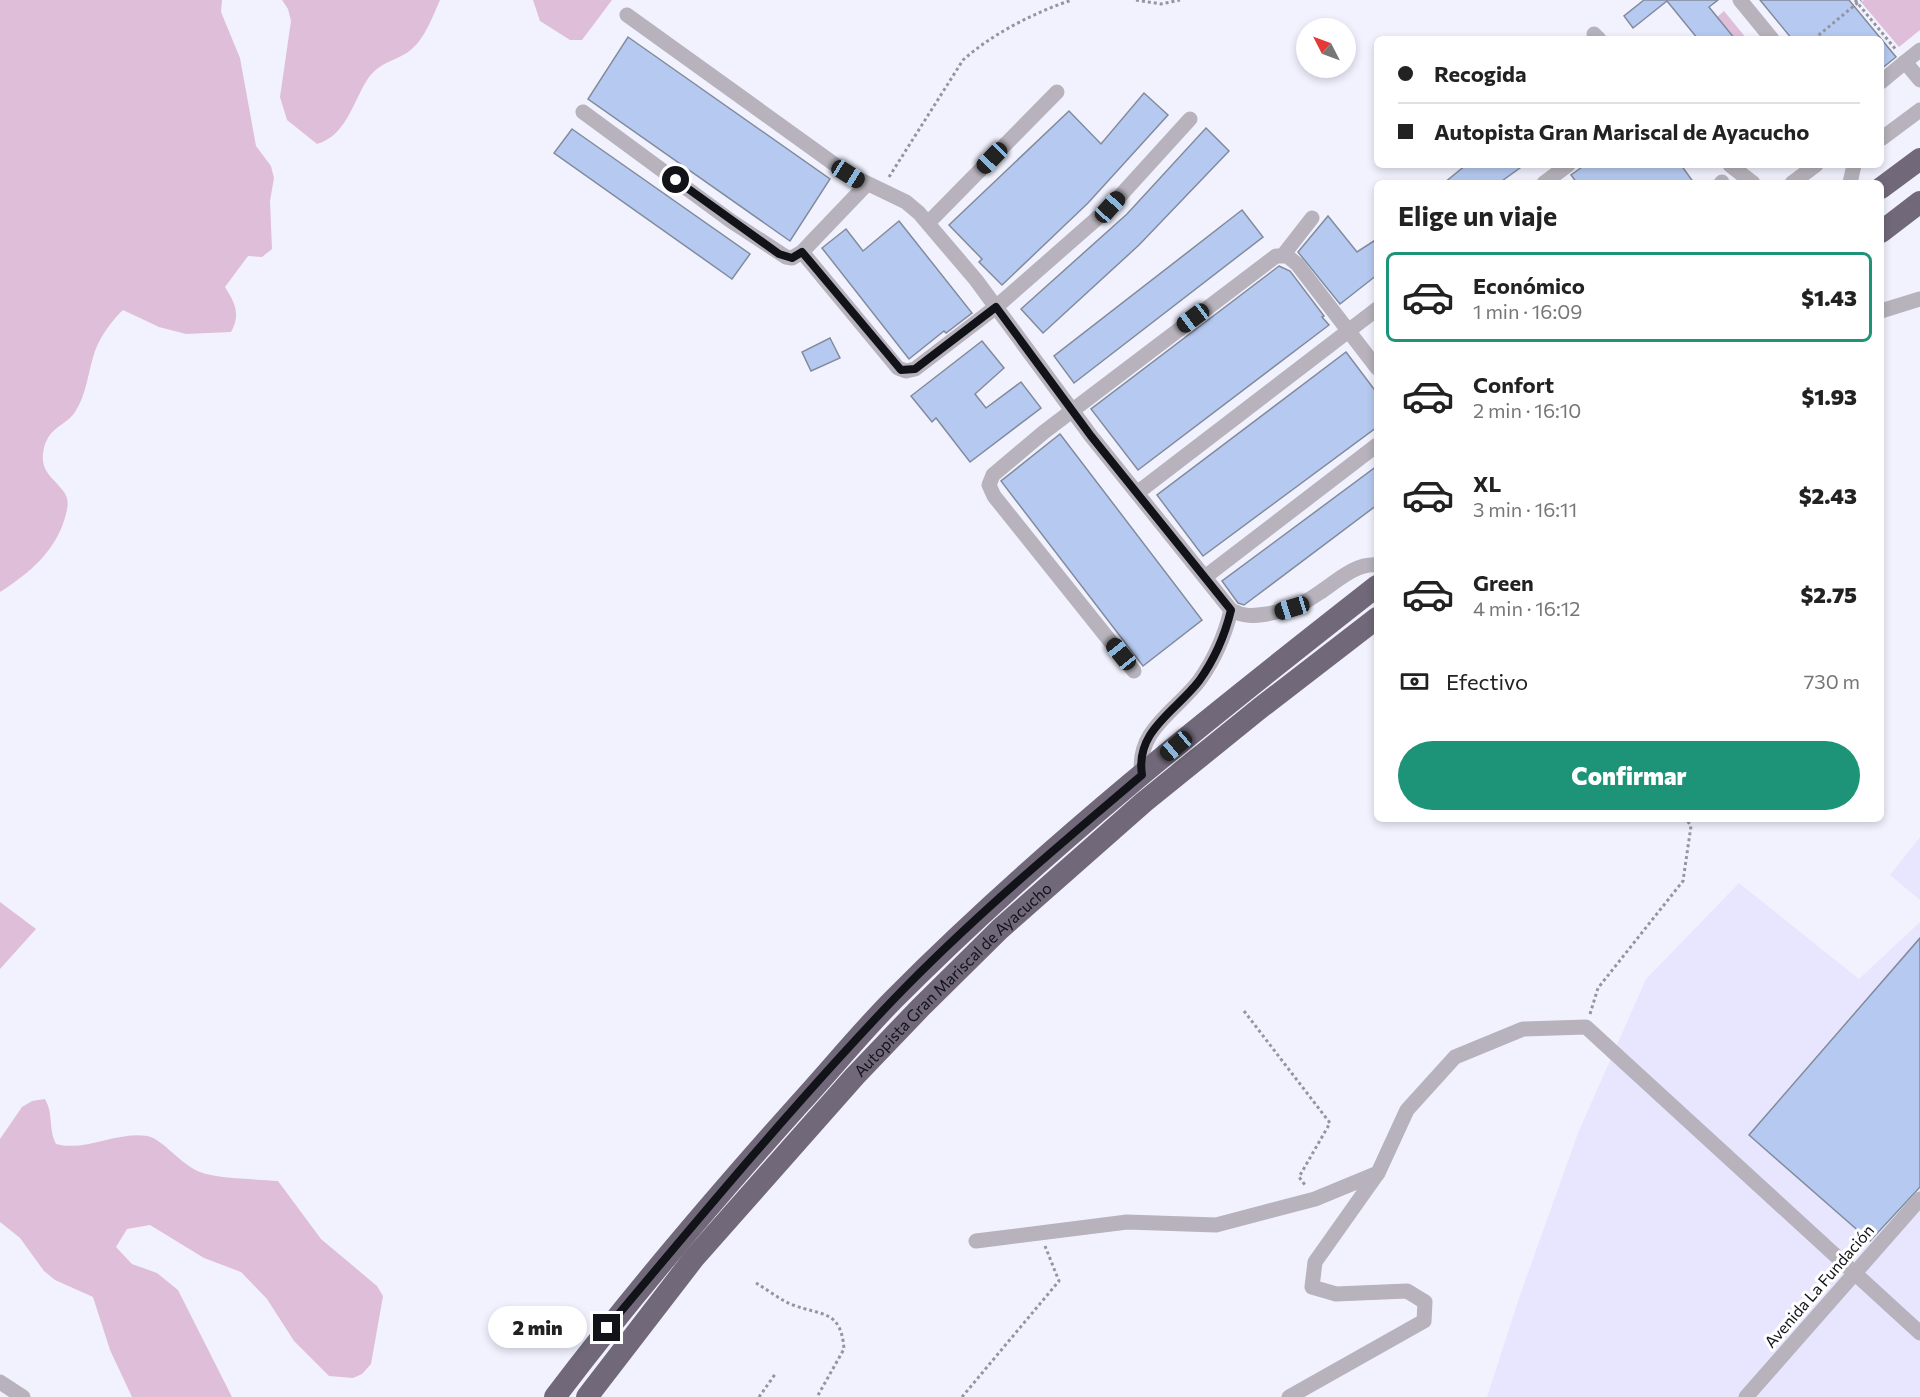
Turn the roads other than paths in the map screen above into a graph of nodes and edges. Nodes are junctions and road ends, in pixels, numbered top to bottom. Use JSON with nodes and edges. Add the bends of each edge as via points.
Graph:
{"nodes":[{"id":1,"x":1740,"y":0,"type":"edge"},
{"id":2,"x":627,"y":15,"type":"dead end"},
{"id":3,"x":1770,"y":36,"type":"edge"},
{"id":4,"x":1920,"y":50,"type":"edge"},
{"id":5,"x":1905,"y":62,"type":"junction"},
{"id":6,"x":1884,"y":80,"type":"edge"},
{"id":7,"x":1920,"y":80,"type":"edge"},
{"id":8,"x":1057,"y":92,"type":"dead end"},
{"id":9,"x":1920,"y":110,"type":"edge"},
{"id":10,"x":584,"y":112,"type":"dead end"},
{"id":11,"x":1190,"y":119,"type":"dead end"},
{"id":12,"x":1884,"y":137,"type":"edge"},
{"id":13,"x":1920,"y":159,"type":"edge"},
{"id":14,"x":1734,"y":168,"type":"edge"},
{"id":15,"x":1812,"y":168,"type":"edge"},
{"id":16,"x":1565,"y":173,"type":"edge"},
{"id":17,"x":1550,"y":180,"type":"edge"},
{"id":18,"x":1749,"y":180,"type":"edge"},
{"id":19,"x":1796,"y":180,"type":"edge"},
{"id":20,"x":866,"y":185,"type":"junction"},
{"id":21,"x":1884,"y":186,"type":"edge"},
{"id":22,"x":1920,"y":202,"type":"edge"},
{"id":23,"x":1312,"y":218,"type":"dead end"},
{"id":24,"x":928,"y":223,"type":"junction"},
{"id":25,"x":1884,"y":230,"type":"edge"},
{"id":26,"x":802,"y":252,"type":"junction"},
{"id":27,"x":1284,"y":254,"type":"junction"},
{"id":28,"x":1920,"y":299,"type":"edge"},
{"id":29,"x":996,"y":307,"type":"junction"},
{"id":30,"x":1884,"y":310,"type":"edge"},
{"id":31,"x":1374,"y":311,"type":"edge"},
{"id":32,"x":1348,"y":331,"type":"junction"},
{"id":33,"x":1374,"y":364,"type":"edge"},
{"id":34,"x":1073,"y":411,"type":"junction"},
{"id":35,"x":1374,"y":447,"type":"edge"},
{"id":36,"x":1137,"y":493,"type":"junction"},
{"id":37,"x":1374,"y":565,"type":"edge"},
{"id":38,"x":1205,"y":577,"type":"junction"},
{"id":39,"x":1374,"y":588,"type":"edge"},
{"id":40,"x":1231,"y":610,"type":"junction"},
{"id":41,"x":1374,"y":620,"type":"edge"},
{"id":42,"x":1134,"y":671,"type":"dead end"},
{"id":43,"x":1142,"y":775,"type":"junction"},
{"id":44,"x":1378,"y":1173,"type":"junction"},
{"id":45,"x":1920,"y":1198,"type":"edge"},
{"id":46,"x":976,"y":1241,"type":"dead end"},
{"id":47,"x":1853,"y":1274,"type":"junction"},
{"id":48,"x":1920,"y":1333,"type":"edge"},
{"id":49,"x":0,"y":1382,"type":"edge"},
{"id":50,"x":23,"y":1397,"type":"edge"},
{"id":51,"x":555,"y":1397,"type":"edge"},
{"id":52,"x":587,"y":1397,"type":"edge"},
{"id":53,"x":1289,"y":1397,"type":"edge"},
{"id":54,"x":1746,"y":1397,"type":"edge"}],
"edges":[{"from":1,"to":3,"type":"street"},
{"from":2,"to":20,"type":"street"},
{"from":4,"to":5,"type":"street"},
{"from":5,"to":6,"type":"street"},
{"from":5,"to":7,"type":"street"},
{"from":8,"to":24,"type":"street"},
{"from":9,"to":12,"type":"street"},
{"from":10,"to":26,"type":"street","via":[[779,254],[792,258]]},
{"from":11,"to":29,"type":"street","via":[[1110,207]]},
{"from":13,"to":21,"type":"highway"},
{"from":14,"to":18,"type":"street"},
{"from":15,"to":19,"type":"street"},
{"from":16,"to":17,"type":"street"},
{"from":20,"to":24,"type":"street","via":[[913,207]]},
{"from":20,"to":26,"type":"street"},
{"from":22,"to":25,"type":"highway"},
{"from":23,"to":27,"type":"street"},
{"from":24,"to":29,"type":"street"},
{"from":26,"to":29,"type":"street","via":[[901,370],[915,369]]},
{"from":27,"to":32,"type":"street","via":[[1297,264]]},
{"from":27,"to":34,"type":"street","via":[[1271,258]]},
{"from":28,"to":30,"type":"street"},
{"from":29,"to":34,"type":"street"},
{"from":31,"to":32,"type":"street"},
{"from":32,"to":33,"type":"street"},
{"from":32,"to":36,"type":"street"},
{"from":34,"to":36,"type":"street"},
{"from":34,"to":42,"type":"street","via":[[997,471],[990,480],[990,490]]},
{"from":35,"to":38,"type":"street"},
{"from":36,"to":38,"type":"street"},
{"from":37,"to":40,"type":"street","via":[[1348,573],[1306,601],[1284,610],[1249,617]]},
{"from":38,"to":40,"type":"street"},
{"from":39,"to":43,"type":"highway","name":"Autopista Gran Mariscal de Ayacucho"},
{"from":40,"to":43,"type":"street","via":[[1223,638],[1200,679],[1146,739],[1140,757]]},
{"from":41,"to":52,"type":"highway","name":"Autopista Gran Mariscal de Ayacucho","via":[[1144,802],[1000,929],[855,1076],[694,1258]]},
{"from":43,"to":51,"type":"highway","name":"Autopista Gran Mariscal de Ayacucho","via":[[1046,855],[894,999],[735,1176],[607,1328]]},
{"from":44,"to":46,"type":"street","via":[[1315,1199],[1216,1225],[1127,1222]]},
{"from":44,"to":47,"type":"street","via":[[1407,1110],[1455,1057],[1523,1029],[1586,1027]]},
{"from":44,"to":53,"type":"street","via":[[1315,1262],[1312,1287],[1335,1294],[1407,1291],[1425,1302],[1424,1320]]},
{"from":45,"to":47,"type":"street","name":"Avenida La Fundación"},
{"from":47,"to":48,"type":"street"},
{"from":47,"to":54,"type":"street","name":"Avenida La Fundación"},
{"from":49,"to":50,"type":"street"}]}
